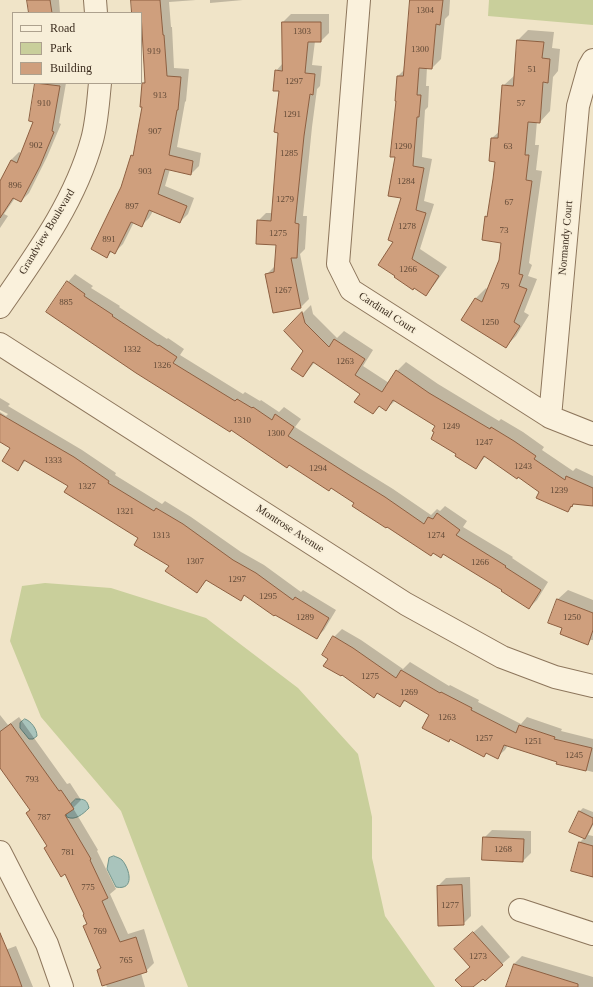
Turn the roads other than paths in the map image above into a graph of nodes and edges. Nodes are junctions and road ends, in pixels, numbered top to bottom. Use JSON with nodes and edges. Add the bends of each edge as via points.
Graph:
{"nodes":[{"id":1,"x":95,"y":0,"type":"edge"},
{"id":2,"x":359,"y":0,"type":"edge"},
{"id":3,"x":96,"y":12,"type":"edge"},
{"id":4,"x":593,"y":60,"type":"edge"},
{"id":5,"x":100,"y":84,"type":"edge"},
{"id":6,"x":0,"y":307,"type":"edge"},
{"id":7,"x":0,"y":344,"type":"edge"},
{"id":8,"x":550,"y":417,"type":"junction"},
{"id":9,"x":593,"y":434,"type":"edge"},
{"id":10,"x":593,"y":686,"type":"edge"},
{"id":11,"x":0,"y":852,"type":"edge"},
{"id":12,"x":520,"y":910,"type":"dead end"},
{"id":13,"x":593,"y":934,"type":"edge"},
{"id":14,"x":62,"y":987,"type":"edge"}],
"edges":[{"from":1,"to":3,"type":"street"},
{"from":2,"to":8,"type":"street","name":"Cardinal Court","via":[[338,264],[351,290]]},
{"from":4,"to":8,"type":"street","name":"Normandy Court","via":[[578,106]]},
{"from":5,"to":6,"type":"street","name":"Grandview Boulevard","via":[[92,140],[71,196]]},
{"from":7,"to":10,"type":"street","name":"Montrose Avenue","via":[[406,604],[502,658],[555,677]]},
{"from":8,"to":9,"type":"street","name":"Cardinal Court"},
{"from":11,"to":14,"type":"street","via":[[47,944]]},
{"from":12,"to":13,"type":"street"}]}
